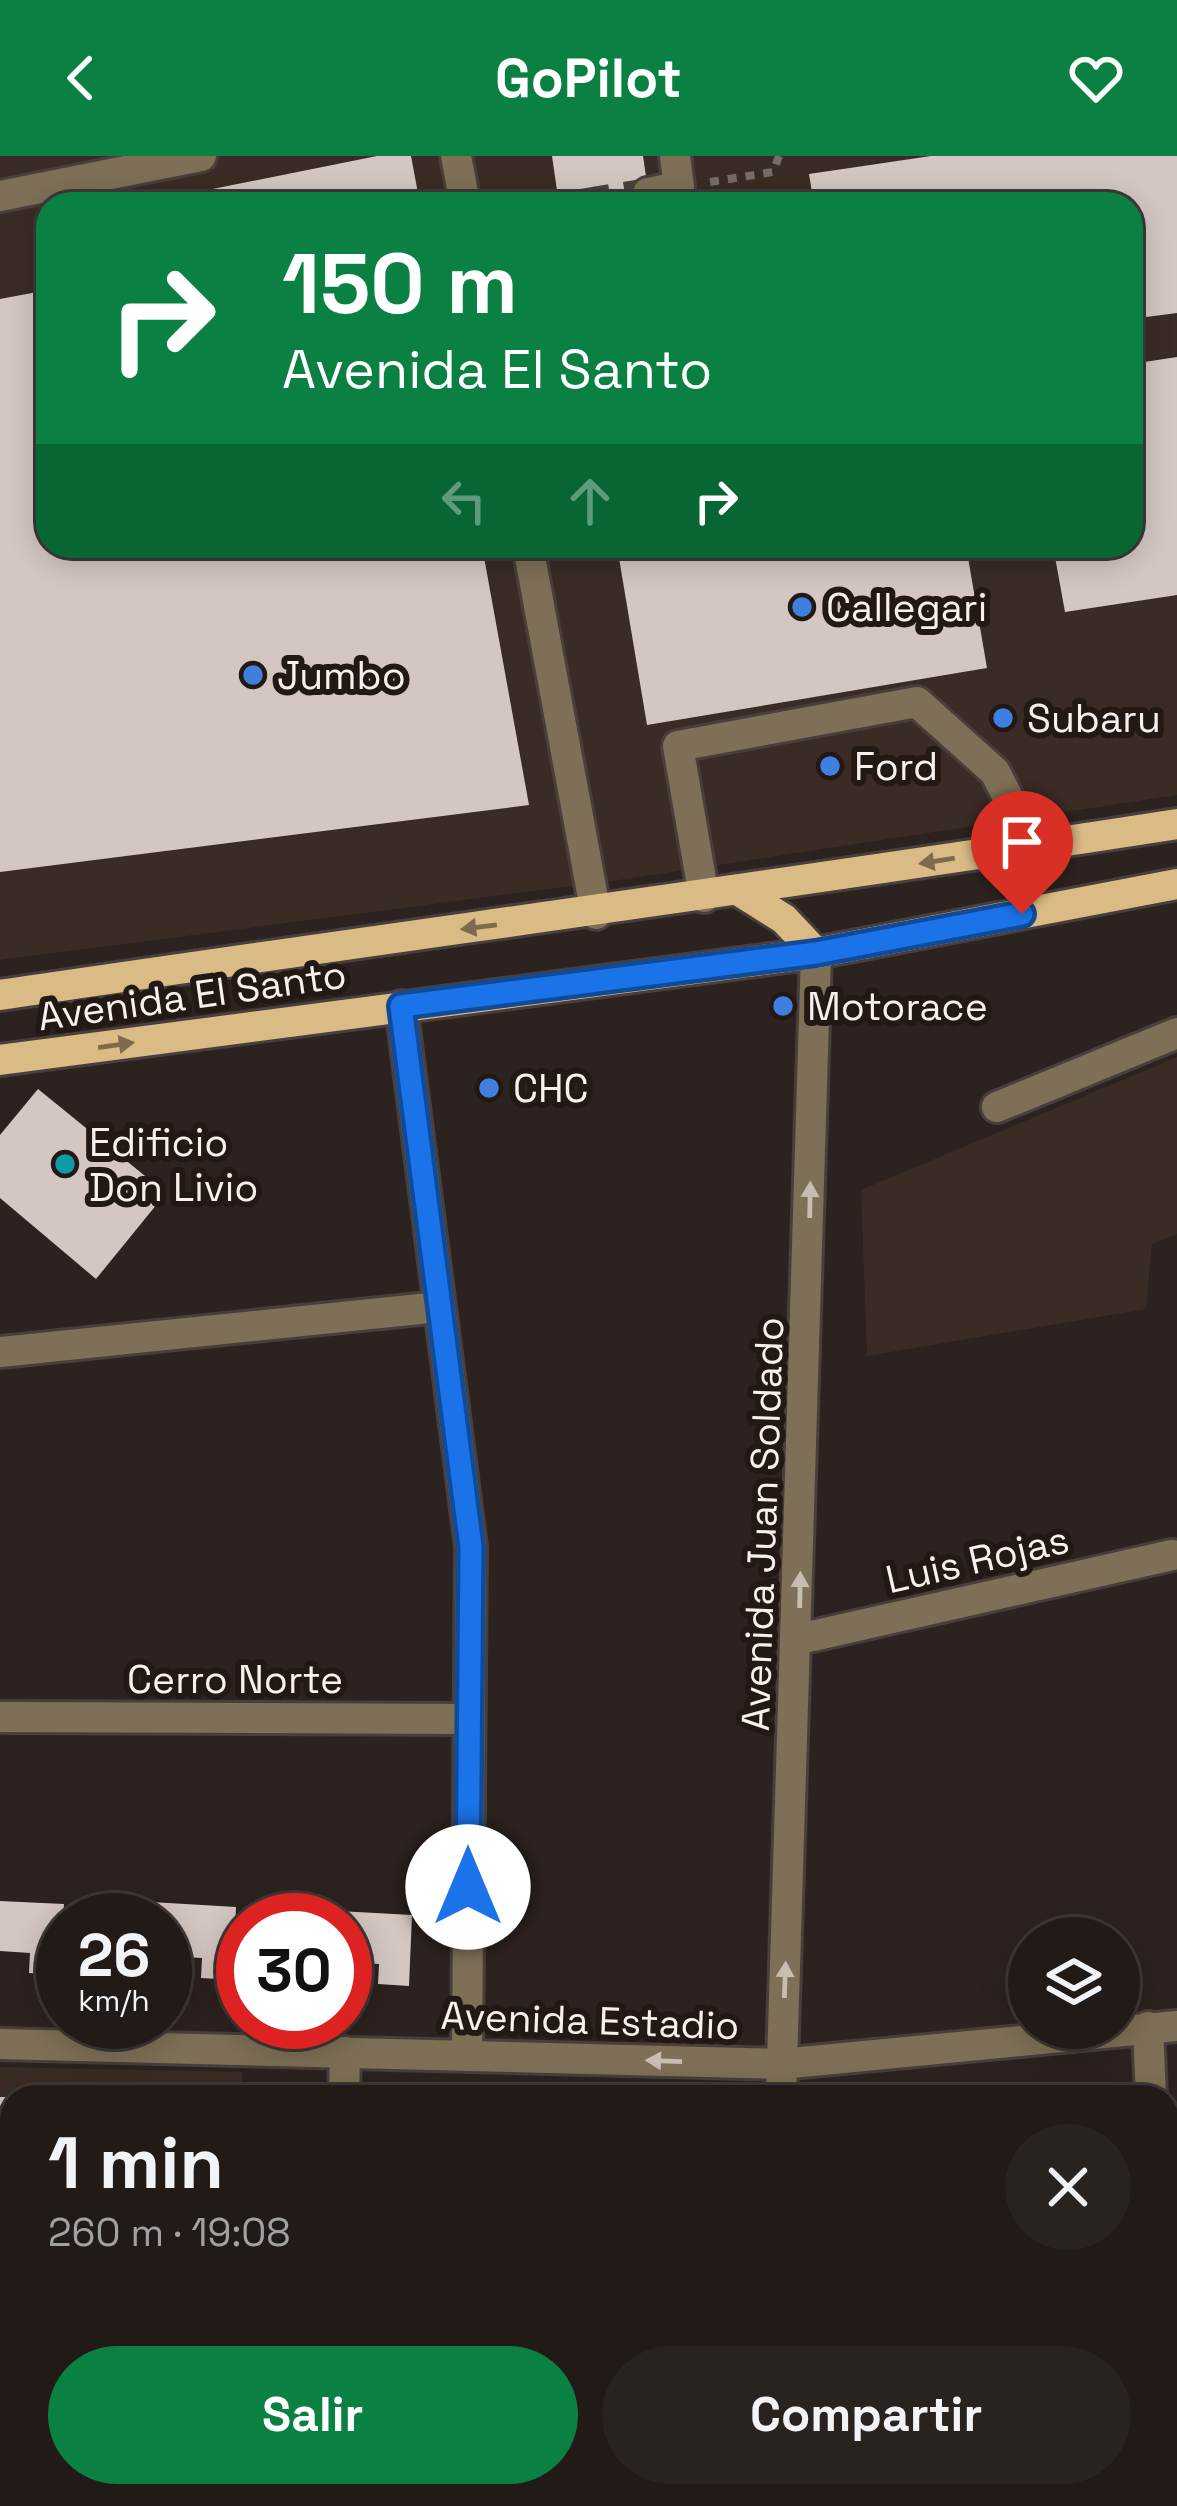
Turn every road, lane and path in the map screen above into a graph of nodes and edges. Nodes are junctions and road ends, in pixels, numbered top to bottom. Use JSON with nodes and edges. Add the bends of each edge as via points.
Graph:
{"nodes":[{"id":1,"x":201,"y":156,"type":"edge"},
{"id":2,"x":456,"y":156,"type":"edge"},
{"id":3,"x":674,"y":156,"type":"edge"},
{"id":4,"x":779,"y":156,"type":"edge"},
{"id":5,"x":663,"y":190,"type":"joint"},
{"id":6,"x":463,"y":192,"type":"edge"},
{"id":7,"x":0,"y":196,"type":"edge"},
{"id":8,"x":529,"y":558,"type":"edge"},
{"id":9,"x":1177,"y":824,"type":"edge"},
{"id":10,"x":1033,"y":847,"type":"junction"},
{"id":11,"x":1177,"y":884,"type":"edge"},
{"id":12,"x":741,"y":892,"type":"junction"},
{"id":13,"x":704,"y":897,"type":"junction"},
{"id":14,"x":596,"y":914,"type":"junction"},
{"id":15,"x":816,"y":953,"type":"junction"},
{"id":16,"x":0,"y":995,"type":"edge"},
{"id":17,"x":401,"y":1006,"type":"junction"},
{"id":18,"x":1177,"y":1033,"type":"edge"},
{"id":19,"x":0,"y":1060,"type":"edge"},
{"id":20,"x":997,"y":1107,"type":"dead end"},
{"id":21,"x":439,"y":1307,"type":"junction"},
{"id":22,"x":0,"y":1352,"type":"edge"},
{"id":23,"x":1177,"y":1522,"type":"edge"},
{"id":24,"x":1175,"y":1560,"type":"edge"},
{"id":25,"x":799,"y":1639,"type":"junction"},
{"id":26,"x":0,"y":1717,"type":"edge"},
{"id":27,"x":469,"y":1719,"type":"junction"},
{"id":28,"x":1162,"y":2026,"type":"edge"},
{"id":29,"x":0,"y":2044,"type":"edge"},
{"id":30,"x":345,"y":2053,"type":"junction"},
{"id":31,"x":467,"y":2056,"type":"junction"},
{"id":32,"x":781,"y":2064,"type":"junction"},
{"id":33,"x":344,"y":2085,"type":"edge"},
{"id":34,"x":781,"y":2085,"type":"edge"},
{"id":35,"x":1153,"y":2085,"type":"edge"}],
"edges":[{"from":1,"to":7,"type":"street"},
{"from":2,"to":6,"type":"street"},
{"from":3,"to":5,"type":"street"},
{"from":4,"to":5,"type":"path","via":[[773,172]]},
{"from":8,"to":14,"type":"street"},
{"from":9,"to":10,"type":"main road","name":"Avenida El Santo"},
{"from":10,"to":12,"type":"main road","name":"Avenida El Santo","one_way":true},
{"from":10,"to":13,"type":"street","via":[[995,772],[917,702],[677,746]]},
{"from":11,"to":15,"type":"main road","name":"Avenida El Santo"},
{"from":12,"to":13,"type":"main road","name":"Avenida El Santo"},
{"from":12,"to":15,"type":"main road","via":[[784,919]]},
{"from":13,"to":14,"type":"main road","name":"Avenida El Santo"},
{"from":14,"to":16,"type":"main road","name":"Avenida El Santo","one_way":true},
{"from":15,"to":17,"type":"main road","name":"Avenida El Santo"},
{"from":25,"to":15,"type":"street","name":"Avenida Juan Soldado","one_way":true},
{"from":19,"to":17,"type":"main road","name":"Avenida El Santo","one_way":true},
{"from":17,"to":21,"type":"street"},
{"from":18,"to":20,"type":"street"},
{"from":21,"to":22,"type":"street"},
{"from":21,"to":27,"type":"street","via":[[471,1547]]},
{"from":23,"to":24,"type":"street"},
{"from":24,"to":25,"type":"street","name":"Luis Rojas"},
{"from":32,"to":25,"type":"street","name":"Avenida Juan Soldado","one_way":true},
{"from":26,"to":27,"type":"street","name":"Cerro Norte"},
{"from":27,"to":31,"type":"street"},
{"from":28,"to":32,"type":"street","name":"Avenida Estadio"},
{"from":28,"to":35,"type":"street"},
{"from":29,"to":30,"type":"street","name":"Avenida Estadio"},
{"from":30,"to":31,"type":"street","name":"Avenida Estadio"},
{"from":30,"to":33,"type":"street"},
{"from":32,"to":31,"type":"street","name":"Avenida Estadio","one_way":true},
{"from":32,"to":34,"type":"street","name":"Avenida Juan Soldado"}]}
